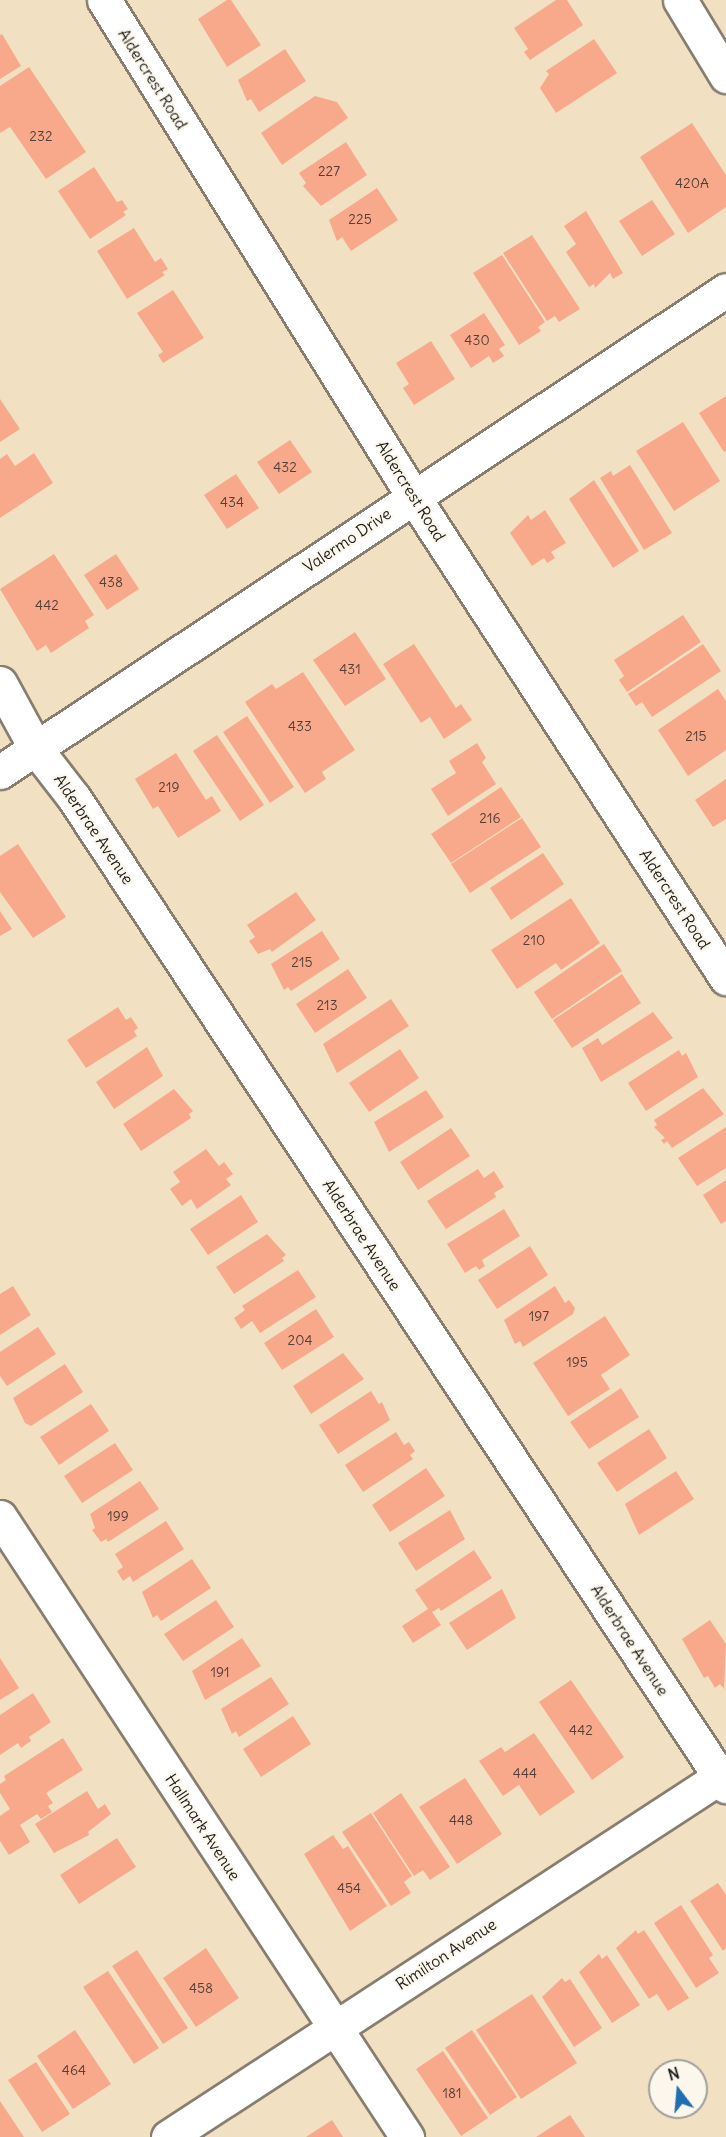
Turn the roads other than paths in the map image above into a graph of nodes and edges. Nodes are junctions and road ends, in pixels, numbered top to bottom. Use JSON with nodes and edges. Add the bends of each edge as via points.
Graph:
{"nodes":[{"id":1,"x":104,"y":0,"type":"edge"},
{"id":2,"x":680,"y":0,"type":"edge"},
{"id":3,"x":726,"y":76,"type":"edge"},
{"id":4,"x":726,"y":290,"type":"edge"},
{"id":5,"x":413,"y":496,"type":"junction"},
{"id":6,"x":0,"y":684,"type":"edge"},
{"id":7,"x":36,"y":749,"type":"junction"},
{"id":8,"x":0,"y":772,"type":"edge"},
{"id":9,"x":726,"y":978,"type":"edge"},
{"id":10,"x":0,"y":1517,"type":"edge"},
{"id":11,"x":724,"y":1778,"type":"edge"},
{"id":12,"x":334,"y":2026,"type":"junction"},
{"id":13,"x":168,"y":2137,"type":"edge"},
{"id":14,"x":407,"y":2137,"type":"edge"}],
"edges":[{"from":1,"to":5,"type":"street","name":"Aldercrest Road"},
{"from":2,"to":3,"type":"street"},
{"from":4,"to":5,"type":"street","name":"Valermo Drive"},
{"from":5,"to":7,"type":"street","name":"Valermo Drive"},
{"from":5,"to":9,"type":"street","name":"Aldercrest Road"},
{"from":6,"to":7,"type":"street","name":"Alderbrae Avenue"},
{"from":7,"to":8,"type":"street","name":"Valermo Drive"},
{"from":7,"to":11,"type":"street","name":"Alderbrae Avenue","via":[[74,798]]},
{"from":10,"to":12,"type":"street","name":"Hallmark Avenue"},
{"from":11,"to":12,"type":"street","name":"Rimilton Avenue"},
{"from":12,"to":13,"type":"street","name":"Rimilton Avenue"},
{"from":12,"to":14,"type":"street","name":"Hallmark Avenue"}]}
